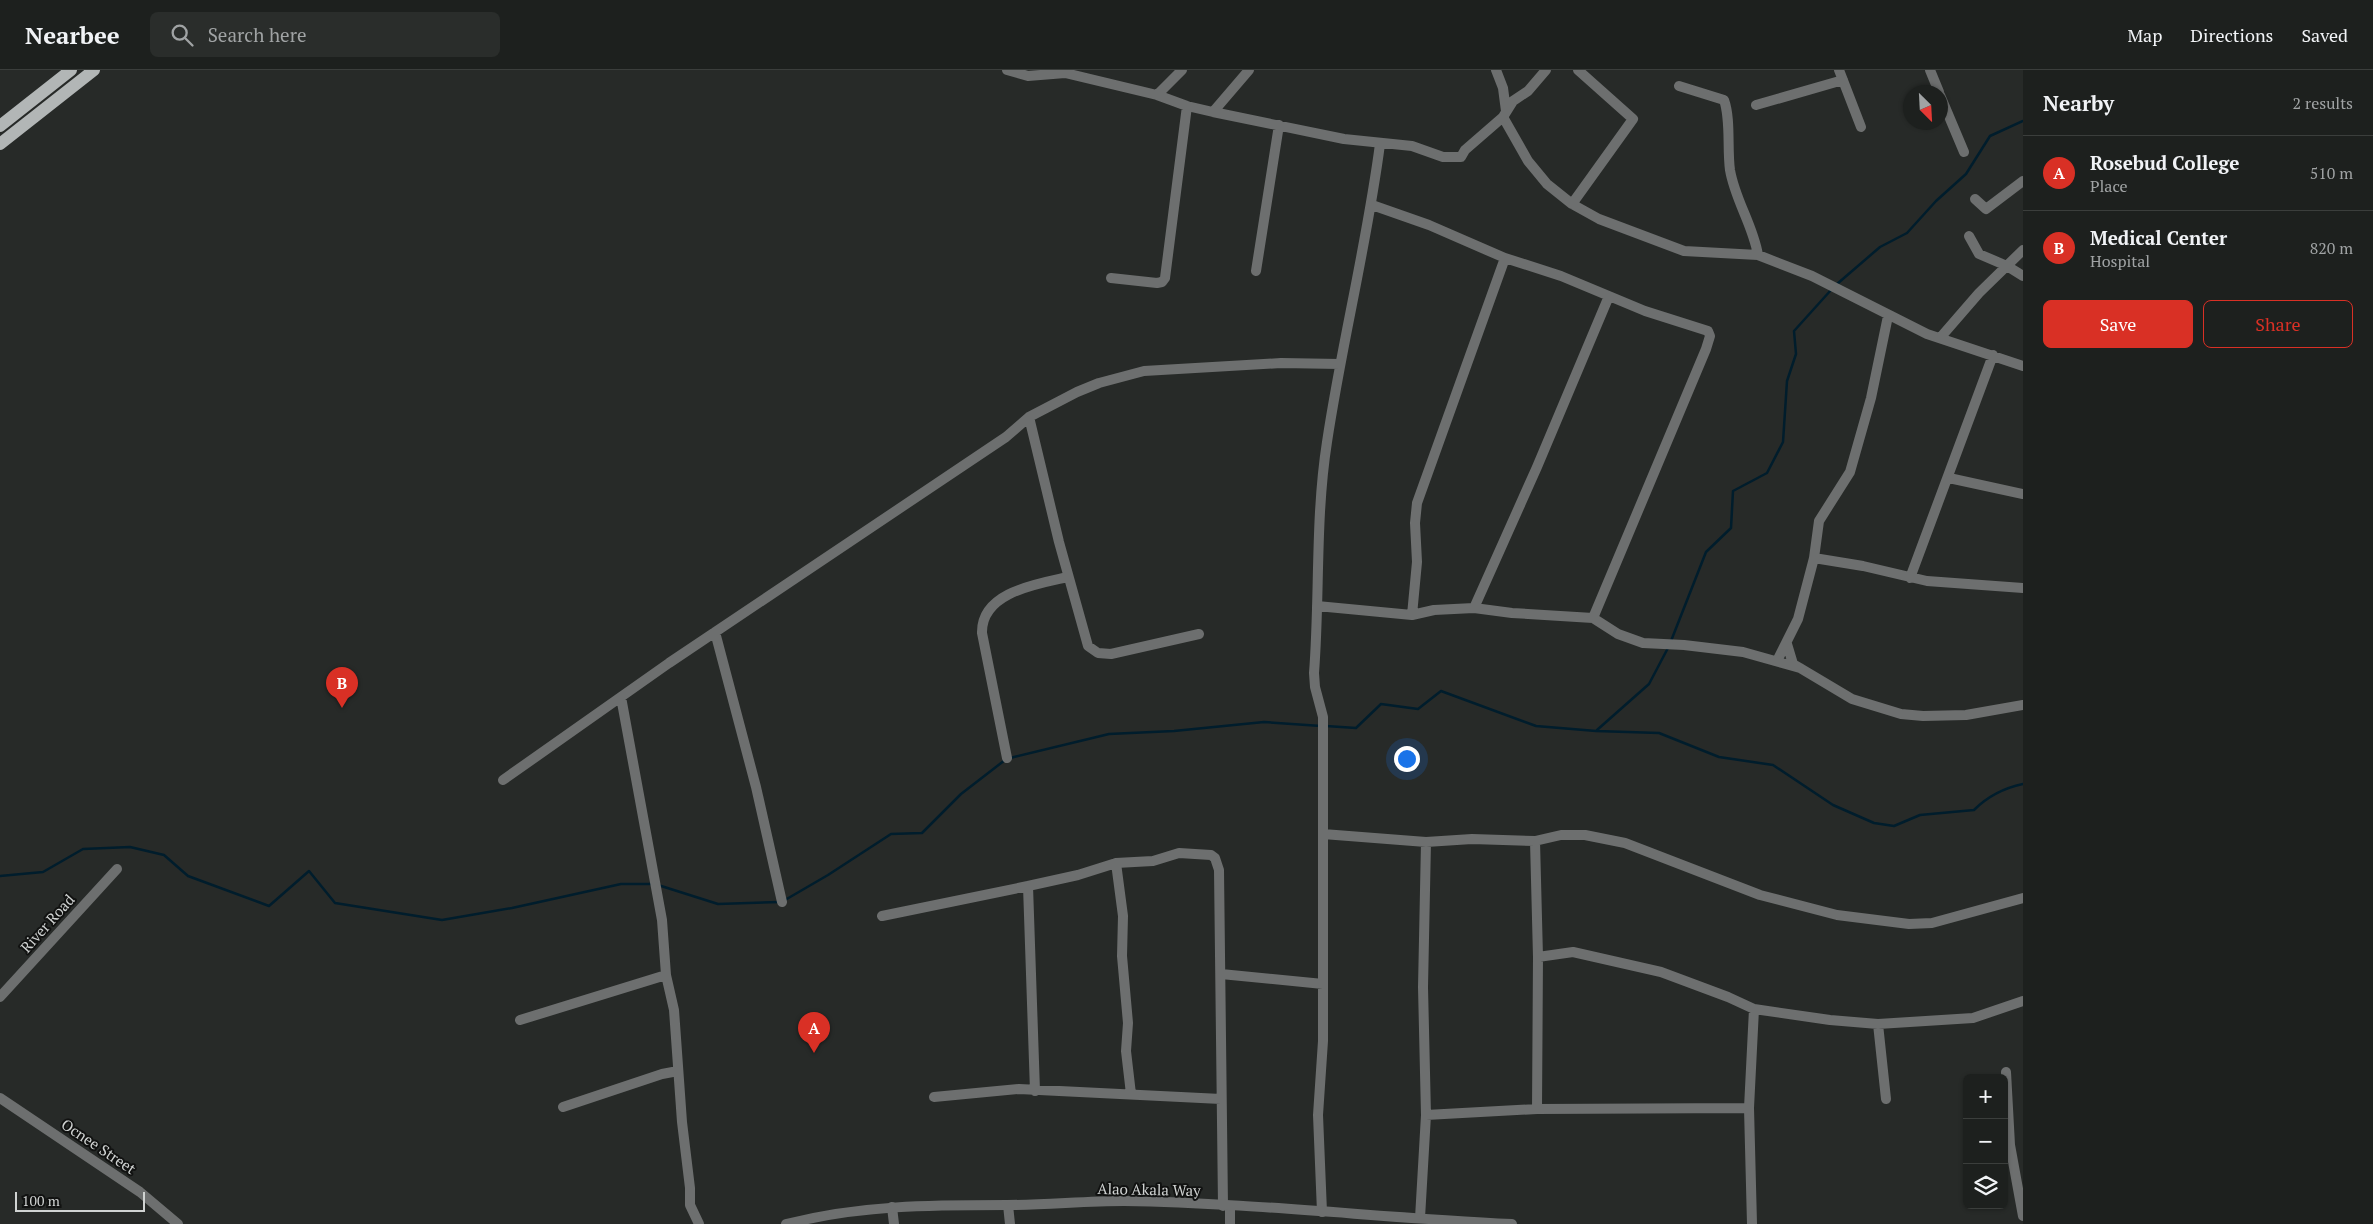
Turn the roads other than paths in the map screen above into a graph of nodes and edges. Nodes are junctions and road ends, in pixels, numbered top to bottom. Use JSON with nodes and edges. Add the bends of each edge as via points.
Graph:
{"nodes":[{"id":1,"x":71,"y":70,"type":"edge"},
{"id":2,"x":94,"y":70,"type":"edge"},
{"id":3,"x":1007,"y":70,"type":"edge"},
{"id":4,"x":1102,"y":70,"type":"edge"},
{"id":5,"x":1182,"y":70,"type":"edge"},
{"id":6,"x":1249,"y":70,"type":"edge"},
{"id":7,"x":1496,"y":70,"type":"edge"},
{"id":8,"x":1546,"y":70,"type":"edge"},
{"id":9,"x":1578,"y":70,"type":"edge"},
{"id":10,"x":1930,"y":70,"type":"edge"},
{"id":11,"x":1841,"y":75,"type":"edge"},
{"id":12,"x":1104,"y":82,"type":"junction"},
{"id":13,"x":1936,"y":85,"type":"edge"},
{"id":14,"x":1679,"y":86,"type":"dead end"},
{"id":15,"x":1157,"y":95,"type":"junction"},
{"id":16,"x":1756,"y":105,"type":"dead end"},
{"id":17,"x":1187,"y":106,"type":"junction"},
{"id":18,"x":1212,"y":112,"type":"junction"},
{"id":19,"x":1948,"y":113,"type":"edge"},
{"id":20,"x":1504,"y":114,"type":"junction"},
{"id":21,"x":1279,"y":125,"type":"junction"},
{"id":22,"x":0,"y":126,"type":"edge"},
{"id":23,"x":1861,"y":127,"type":"dead end"},
{"id":24,"x":0,"y":144,"type":"edge"},
{"id":25,"x":1380,"y":144,"type":"junction"},
{"id":26,"x":1964,"y":152,"type":"dead end"},
{"id":27,"x":2023,"y":181,"type":"edge"},
{"id":28,"x":1976,"y":199,"type":"dead end"},
{"id":29,"x":1572,"y":204,"type":"junction"},
{"id":30,"x":1372,"y":205,"type":"junction"},
{"id":31,"x":1969,"y":236,"type":"dead end"},
{"id":32,"x":2023,"y":250,"type":"edge"},
{"id":33,"x":1758,"y":255,"type":"junction"},
{"id":34,"x":1505,"y":258,"type":"junction"},
{"id":35,"x":2007,"y":266,"type":"junction"},
{"id":36,"x":1256,"y":271,"type":"dead end"},
{"id":37,"x":2023,"y":276,"type":"edge"},
{"id":38,"x":1111,"y":278,"type":"dead end"},
{"id":39,"x":1609,"y":296,"type":"junction"},
{"id":40,"x":1888,"y":316,"type":"junction"},
{"id":41,"x":1940,"y":338,"type":"junction"},
{"id":42,"x":1994,"y":355,"type":"junction"},
{"id":43,"x":1340,"y":364,"type":"junction"},
{"id":44,"x":2023,"y":366,"type":"edge"},
{"id":45,"x":1029,"y":417,"type":"junction"},
{"id":46,"x":1949,"y":478,"type":"junction"},
{"id":47,"x":2023,"y":494,"type":"edge"},
{"id":48,"x":1814,"y":558,"type":"junction"},
{"id":49,"x":1068,"y":577,"type":"junction"},
{"id":50,"x":1912,"y":578,"type":"junction"},
{"id":51,"x":2023,"y":588,"type":"edge"},
{"id":52,"x":1317,"y":606,"type":"junction"},
{"id":53,"x":1474,"y":608,"type":"junction"},
{"id":54,"x":1412,"y":615,"type":"junction"},
{"id":55,"x":1593,"y":618,"type":"junction"},
{"id":56,"x":715,"y":632,"type":"junction"},
{"id":57,"x":1199,"y":634,"type":"dead end"},
{"id":58,"x":1787,"y":644,"type":"junction"},
{"id":59,"x":1777,"y":662,"type":"junction"},
{"id":60,"x":1800,"y":668,"type":"junction"},
{"id":61,"x":621,"y":697,"type":"junction"},
{"id":62,"x":2023,"y":705,"type":"edge"},
{"id":63,"x":1007,"y":758,"type":"dead end"},
{"id":64,"x":503,"y":780,"type":"dead end"},
{"id":65,"x":1323,"y":834,"type":"junction"},
{"id":66,"x":1536,"y":841,"type":"junction"},
{"id":67,"x":1426,"y":842,"type":"junction"},
{"id":68,"x":1116,"y":863,"type":"junction"},
{"id":69,"x":116,"y":869,"type":"dead end"},
{"id":70,"x":1028,"y":886,"type":"junction"},
{"id":71,"x":2023,"y":898,"type":"edge"},
{"id":72,"x":782,"y":902,"type":"dead end"},
{"id":73,"x":882,"y":916,"type":"dead end"},
{"id":74,"x":1538,"y":957,"type":"junction"},
{"id":75,"x":1221,"y":974,"type":"junction"},
{"id":76,"x":666,"y":975,"type":"junction"},
{"id":77,"x":1322,"y":984,"type":"junction"},
{"id":78,"x":0,"y":997,"type":"edge"},
{"id":79,"x":2023,"y":1001,"type":"edge"},
{"id":80,"x":1754,"y":1009,"type":"junction"},
{"id":81,"x":520,"y":1020,"type":"dead end"},
{"id":82,"x":1878,"y":1024,"type":"junction"},
{"id":83,"x":678,"y":1071,"type":"junction"},
{"id":84,"x":2006,"y":1072,"type":"dead end"},
{"id":85,"x":1035,"y":1091,"type":"junction"},
{"id":86,"x":1130,"y":1094,"type":"junction"},
{"id":87,"x":934,"y":1097,"type":"dead end"},
{"id":88,"x":0,"y":1098,"type":"edge"},
{"id":89,"x":1221,"y":1099,"type":"junction"},
{"id":90,"x":1886,"y":1099,"type":"dead end"},
{"id":91,"x":563,"y":1107,"type":"dead end"},
{"id":92,"x":1749,"y":1108,"type":"junction"},
{"id":93,"x":1536,"y":1109,"type":"junction"},
{"id":94,"x":1426,"y":1115,"type":"junction"},
{"id":95,"x":1008,"y":1205,"type":"junction"},
{"id":96,"x":1226,"y":1206,"type":"junction"},
{"id":97,"x":892,"y":1207,"type":"junction"},
{"id":98,"x":1322,"y":1212,"type":"junction"},
{"id":99,"x":2023,"y":1216,"type":"edge"},
{"id":100,"x":1420,"y":1218,"type":"junction"},
{"id":101,"x":178,"y":1224,"type":"edge"},
{"id":102,"x":699,"y":1224,"type":"edge"},
{"id":103,"x":786,"y":1224,"type":"edge"},
{"id":104,"x":894,"y":1224,"type":"edge"},
{"id":105,"x":1010,"y":1224,"type":"edge"},
{"id":106,"x":1230,"y":1224,"type":"edge"},
{"id":107,"x":1512,"y":1224,"type":"edge"},
{"id":108,"x":1752,"y":1224,"type":"edge"}],
"edges":[{"from":1,"to":22,"type":"main road"},
{"from":2,"to":24,"type":"main road"},
{"from":3,"to":12,"type":"street","via":[[1028,76],[1065,73]]},
{"from":4,"to":12,"type":"street"},
{"from":5,"to":15,"type":"street"},
{"from":6,"to":18,"type":"street"},
{"from":7,"to":20,"type":"street","via":[[1502,83]]},
{"from":8,"to":20,"type":"street"},
{"from":9,"to":29,"type":"street","via":[[1633,119]]},
{"from":10,"to":13,"type":"street"},
{"from":11,"to":16,"type":"street"},
{"from":11,"to":23,"type":"street"},
{"from":12,"to":15,"type":"street"},
{"from":14,"to":33,"type":"street","via":[[1724,100],[1730,171]]},
{"from":15,"to":17,"type":"street"},
{"from":17,"to":18,"type":"street"},
{"from":17,"to":38,"type":"street","via":[[1165,278],[1157,283]]},
{"from":18,"to":21,"type":"street"},
{"from":19,"to":26,"type":"street"},
{"from":20,"to":25,"type":"street","via":[[1461,157],[1443,157],[1412,146]]},
{"from":20,"to":29,"type":"street","via":[[1528,161],[1547,184]]},
{"from":21,"to":25,"type":"street"},
{"from":21,"to":36,"type":"street"},
{"from":25,"to":30,"type":"street"},
{"from":27,"to":28,"type":"street","via":[[1986,209]]},
{"from":29,"to":33,"type":"street","via":[[1599,219],[1684,252]]},
{"from":30,"to":34,"type":"street","via":[[1429,225]]},
{"from":30,"to":43,"type":"street"},
{"from":31,"to":35,"type":"street","via":[[1979,254]]},
{"from":32,"to":35,"type":"street"},
{"from":33,"to":40,"type":"street","via":[[1827,284]]},
{"from":34,"to":39,"type":"street"},
{"from":34,"to":54,"type":"street","via":[[1417,503]]},
{"from":35,"to":37,"type":"street"},
{"from":35,"to":41,"type":"street"},
{"from":39,"to":53,"type":"street","via":[[1538,467]]},
{"from":39,"to":55,"type":"street","via":[[1708,331],[1710,336]]},
{"from":40,"to":41,"type":"street"},
{"from":40,"to":48,"type":"street","via":[[1871,398],[1850,472],[1819,521]]},
{"from":41,"to":42,"type":"street"},
{"from":42,"to":44,"type":"street"},
{"from":42,"to":46,"type":"street"},
{"from":43,"to":45,"type":"street","via":[[1281,363],[1144,371],[1099,383]]},
{"from":43,"to":52,"type":"street","via":[[1327,444],[1318,532]]},
{"from":45,"to":49,"type":"street"},
{"from":45,"to":56,"type":"street","via":[[1006,437]]},
{"from":46,"to":47,"type":"street"},
{"from":46,"to":50,"type":"street"},
{"from":48,"to":50,"type":"street"},
{"from":48,"to":58,"type":"street","via":[[1798,618]]},
{"from":49,"to":57,"type":"street","via":[[1085,640],[1093,651],[1111,654]]},
{"from":49,"to":63,"type":"street","via":[[1008,595],[983,619],[982,633]]},
{"from":50,"to":51,"type":"street"},
{"from":52,"to":54,"type":"street"},
{"from":52,"to":65,"type":"street","via":[[1314,673],[1323,717]]},
{"from":53,"to":54,"type":"street","via":[[1434,610]]},
{"from":53,"to":55,"type":"street"},
{"from":55,"to":59,"type":"street","via":[[1643,643],[1743,652]]},
{"from":56,"to":61,"type":"street"},
{"from":56,"to":72,"type":"street"},
{"from":58,"to":59,"type":"street"},
{"from":58,"to":60,"type":"street","via":[[1793,664]]},
{"from":59,"to":60,"type":"street"},
{"from":60,"to":62,"type":"street","via":[[1852,699],[1902,714],[1966,715]]},
{"from":61,"to":64,"type":"street"},
{"from":61,"to":76,"type":"street","via":[[662,920]]},
{"from":65,"to":67,"type":"street"},
{"from":65,"to":77,"type":"street"},
{"from":66,"to":67,"type":"street","via":[[1472,839]]},
{"from":66,"to":71,"type":"street","via":[[1562,835],[1584,835],[1625,843],[1760,895],[1837,915],[1885,922],[1932,923]]},
{"from":66,"to":74,"type":"street"},
{"from":67,"to":94,"type":"street","via":[[1423,987]]},
{"from":68,"to":70,"type":"street"},
{"from":68,"to":75,"type":"street","via":[[1153,861],[1192,852],[1216,858]]},
{"from":68,"to":86,"type":"street","via":[[1123,916],[1122,956]]},
{"from":69,"to":78,"type":"street","name":"River Road"},
{"from":70,"to":73,"type":"street"},
{"from":70,"to":85,"type":"street"},
{"from":74,"to":80,"type":"street","via":[[1574,952],[1661,972]]},
{"from":74,"to":93,"type":"street"},
{"from":75,"to":77,"type":"street"},
{"from":75,"to":89,"type":"street"},
{"from":76,"to":81,"type":"street"},
{"from":76,"to":83,"type":"street","via":[[674,1010]]},
{"from":77,"to":98,"type":"street","via":[[1323,1041],[1318,1115]]},
{"from":79,"to":82,"type":"street","via":[[1973,1018]]},
{"from":80,"to":82,"type":"street"},
{"from":80,"to":92,"type":"street"},
{"from":82,"to":90,"type":"street"},
{"from":83,"to":91,"type":"street"},
{"from":83,"to":102,"type":"street","via":[[690,1205]]},
{"from":84,"to":99,"type":"street","via":[[2010,1145]]},
{"from":85,"to":86,"type":"street"},
{"from":85,"to":87,"type":"street","via":[[1019,1089]]},
{"from":86,"to":89,"type":"street"},
{"from":88,"to":101,"type":"street","name":"Ocnee Street","via":[[140,1192]]},
{"from":89,"to":96,"type":"street"},
{"from":92,"to":93,"type":"street"},
{"from":92,"to":108,"type":"street"},
{"from":93,"to":94,"type":"street"},
{"from":94,"to":100,"type":"street"},
{"from":95,"to":96,"type":"street","name":"Alao Akala Way","via":[[1124,1201]]},
{"from":95,"to":97,"type":"street","name":"Alao Akala Way"},
{"from":95,"to":105,"type":"street"},
{"from":96,"to":98,"type":"street","name":"Alao Akala Way"},
{"from":96,"to":106,"type":"street"},
{"from":97,"to":103,"type":"street","name":"Alao Akala Way"},
{"from":97,"to":104,"type":"street"},
{"from":98,"to":100,"type":"street","name":"Alao Akala Way"},
{"from":100,"to":107,"type":"street","name":"Alao Akala Way"}]}
